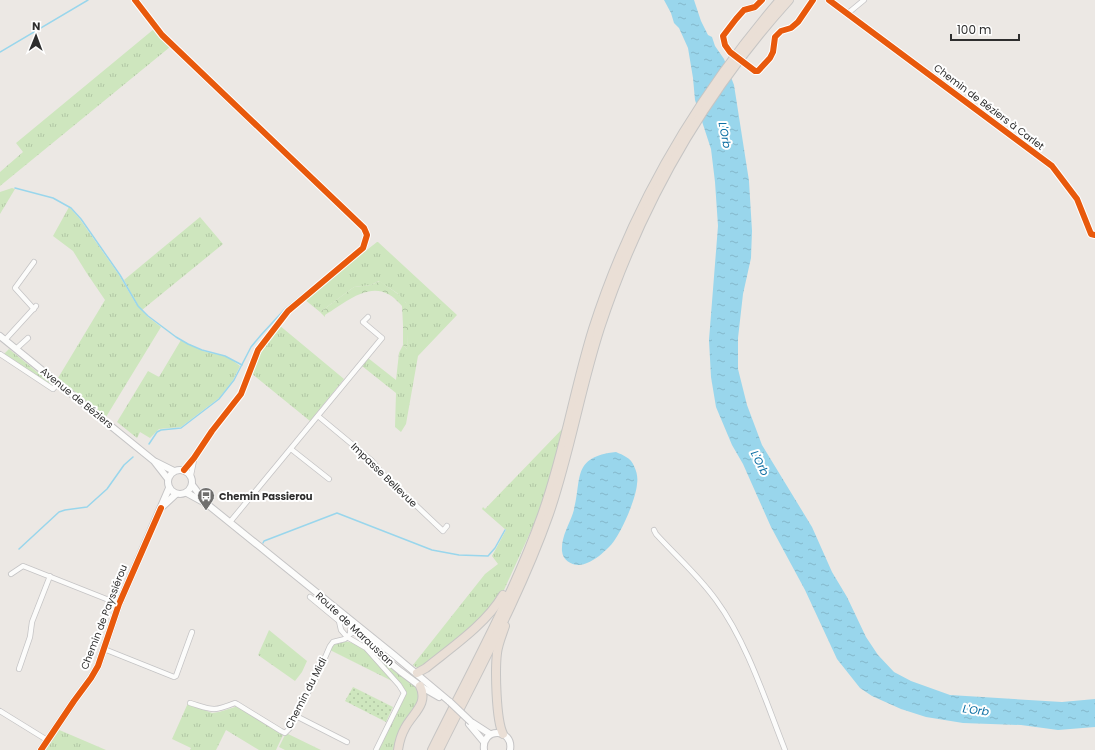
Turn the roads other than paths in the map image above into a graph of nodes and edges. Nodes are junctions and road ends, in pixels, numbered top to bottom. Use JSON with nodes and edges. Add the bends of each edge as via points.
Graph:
{"nodes":[{"id":1,"x":135,"y":0,"type":"edge"},
{"id":2,"x":780,"y":0,"type":"edge"},
{"id":3,"x":789,"y":0,"type":"edge"},
{"id":4,"x":864,"y":0,"type":"edge"},
{"id":5,"x":742,"y":51,"type":"junction"},
{"id":6,"x":1095,"y":235,"type":"edge"},
{"id":7,"x":34,"y":262,"type":"dead end"},
{"id":8,"x":368,"y":317,"type":"dead end"},
{"id":9,"x":3,"y":338,"type":"edge"},
{"id":10,"x":28,"y":338,"type":"dead end"},
{"id":11,"x":16,"y":349,"type":"junction"},
{"id":12,"x":0,"y":354,"type":"edge"},
{"id":13,"x":58,"y":382,"type":"junction"},
{"id":14,"x":318,"y":416,"type":"junction"},
{"id":15,"x":291,"y":449,"type":"junction"},
{"id":16,"x":194,"y":458,"type":"junction"},
{"id":17,"x":154,"y":461,"type":"junction"},
{"id":18,"x":184,"y":470,"type":"junction"},
{"id":19,"x":174,"y":471,"type":"junction"},
{"id":20,"x":191,"y":475,"type":"junction"},
{"id":21,"x":168,"y":479,"type":"junction"},
{"id":22,"x":329,"y":479,"type":"dead end"},
{"id":23,"x":192,"y":486,"type":"junction"},
{"id":24,"x":169,"y":488,"type":"junction"},
{"id":25,"x":187,"y":493,"type":"junction"},
{"id":26,"x":176,"y":494,"type":"junction"},
{"id":27,"x":207,"y":504,"type":"junction"},
{"id":28,"x":161,"y":508,"type":"junction"},
{"id":29,"x":230,"y":522,"type":"junction"},
{"id":30,"x":447,"y":526,"type":"dead end"},
{"id":31,"x":654,"y":530,"type":"dead end"},
{"id":32,"x":529,"y":556,"type":"junction"},
{"id":33,"x":11,"y":574,"type":"dead end"},
{"id":34,"x":50,"y":576,"type":"junction"},
{"id":35,"x":311,"y":588,"type":"junction"},
{"id":36,"x":310,"y":597,"type":"dead end"},
{"id":37,"x":119,"y":604,"type":"junction"},
{"id":38,"x":351,"y":625,"type":"junction"},
{"id":39,"x":358,"y":631,"type":"junction"},
{"id":40,"x":192,"y":632,"type":"dead end"},
{"id":41,"x":348,"y":635,"type":"junction"},
{"id":42,"x":104,"y":649,"type":"junction"},
{"id":43,"x":19,"y":669,"type":"dead end"},
{"id":44,"x":417,"y":673,"type":"junction"},
{"id":45,"x":420,"y":686,"type":"junction"},
{"id":46,"x":190,"y":702,"type":"dead end"},
{"id":47,"x":449,"y":703,"type":"junction"},
{"id":48,"x":0,"y":711,"type":"edge"},
{"id":49,"x":296,"y":716,"type":"junction"},
{"id":50,"x":470,"y":723,"type":"junction"},
{"id":51,"x":490,"y":734,"type":"junction"},
{"id":52,"x":503,"y":734,"type":"junction"},
{"id":53,"x":47,"y":740,"type":"junction"},
{"id":54,"x":347,"y":742,"type":"dead end"},
{"id":55,"x":484,"y":742,"type":"junction"},
{"id":56,"x":41,"y":750,"type":"edge"},
{"id":57,"x":376,"y":750,"type":"edge"},
{"id":58,"x":398,"y":750,"type":"edge"},
{"id":59,"x":432,"y":750,"type":"edge"},
{"id":60,"x":439,"y":750,"type":"edge"},
{"id":61,"x":484,"y":750,"type":"edge"},
{"id":62,"x":510,"y":750,"type":"edge"},
{"id":63,"x":784,"y":750,"type":"edge"}],
"edges":[{"from":1,"to":16,"type":"street","via":[[162,35],[364,228],[367,235],[363,248],[284,316],[258,350],[241,394]]},
{"from":2,"to":5,"type":"highway"},
{"from":3,"to":5,"type":"highway"},
{"from":4,"to":6,"type":"street","name":"Chemin de Béziers à Carlet","via":[[847,14],[1052,166],[1077,199],[1091,234]]},
{"from":5,"to":32,"type":"highway","via":[[696,110],[686,133],[639,211],[612,274],[586,354],[557,472]]},
{"from":7,"to":9,"type":"street","via":[[15,288],[35,307]]},
{"from":8,"to":14,"type":"street","via":[[362,322],[382,338]]},
{"from":9,"to":11,"type":"main road","name":"Avenue de Béziers"},
{"from":10,"to":11,"type":"street"},
{"from":11,"to":13,"type":"main road","name":"Avenue de Béziers"},
{"from":12,"to":13,"type":"street","via":[[53,389]]},
{"from":13,"to":17,"type":"main road","name":"Avenue de Béziers"},
{"from":14,"to":15,"type":"street"},
{"from":14,"to":30,"type":"street","name":"Impasse Bellevue","via":[[371,460],[443,531]]},
{"from":15,"to":22,"type":"street"},
{"from":15,"to":29,"type":"street"},
{"from":16,"to":18,"type":"street"},
{"from":16,"to":20,"type":"street"},
{"from":17,"to":19,"type":"main road","name":"Avenue de Béziers"},
{"from":17,"to":21,"type":"main road","name":"Avenue de Béziers"},
{"from":18,"to":19,"type":"main road"},
{"from":18,"to":20,"type":"main road"},
{"from":19,"to":21,"type":"main road"},
{"from":20,"to":23,"type":"main road"},
{"from":21,"to":24,"type":"main road"},
{"from":23,"to":25,"type":"main road"},
{"from":23,"to":27,"type":"main road"},
{"from":24,"to":26,"type":"main road"},
{"from":24,"to":28,"type":"main road","name":"Chemin de Payssiérou"},
{"from":25,"to":26,"type":"main road"},
{"from":25,"to":27,"type":"main road"},
{"from":26,"to":28,"type":"main road","name":"Chemin de Payssiérou"},
{"from":27,"to":29,"type":"main road"},
{"from":28,"to":37,"type":"main road","name":"Chemin de Payssiérou"},
{"from":29,"to":35,"type":"main road"},
{"from":31,"to":63,"type":"street","via":[[712,594],[732,625],[761,688]]},
{"from":32,"to":44,"type":"highway","via":[[520,560],[497,605],[490,613]]},
{"from":32,"to":52,"type":"highway","via":[[531,569],[506,626],[497,654],[499,724]]},
{"from":32,"to":59,"type":"highway"},
{"from":32,"to":60,"type":"highway","via":[[517,591]]},
{"from":33,"to":34,"type":"street","via":[[23,566]]},
{"from":34,"to":37,"type":"street"},
{"from":34,"to":43,"type":"street","via":[[32,622],[30,637]]},
{"from":35,"to":38,"type":"main road","name":"Route de Maraussan"},
{"from":35,"to":44,"type":"main road","name":"Route de Maraussan"},
{"from":36,"to":41,"type":"street","via":[[339,621],[341,630]]},
{"from":37,"to":42,"type":"main road","name":"Chemin de Payssiérou"},
{"from":38,"to":39,"type":"main road","name":"Route de Maraussan"},
{"from":38,"to":41,"type":"street"},
{"from":39,"to":41,"type":"street","name":"Chemin du Midi"},
{"from":39,"to":45,"type":"main road","name":"Route de Maraussan","via":[[376,651]]},
{"from":40,"to":42,"type":"street","via":[[174,677]]},
{"from":41,"to":49,"type":"street","name":"Chemin du Midi","via":[[330,646]]},
{"from":41,"to":57,"type":"street","via":[[366,648],[404,693]]},
{"from":42,"to":53,"type":"main road","name":"Chemin de Payssiérou","via":[[92,678]]},
{"from":44,"to":47,"type":"main road","name":"Route de Maraussan"},
{"from":45,"to":47,"type":"main road","name":"Route de Maraussan"},
{"from":45,"to":58,"type":"highway","via":[[423,698],[421,704],[404,729]]},
{"from":46,"to":49,"type":"street","name":"Chemin du Midi","via":[[211,710],[235,703],[281,732],[289,729]]},
{"from":47,"to":50,"type":"main road","name":"Route de Maraussan","bridge":true},
{"from":48,"to":53,"type":"street"},
{"from":49,"to":54,"type":"street"},
{"from":50,"to":51,"type":"main road","name":"Route de Maraussan"},
{"from":50,"to":55,"type":"main road","name":"Route de Maraussan"},
{"from":51,"to":52,"type":"main road"},
{"from":51,"to":55,"type":"main road"},
{"from":52,"to":62,"type":"main road","via":[[509,740]]},
{"from":53,"to":56,"type":"main road","name":"Chemin de Payssiérou"},
{"from":55,"to":61,"type":"main road"}]}
